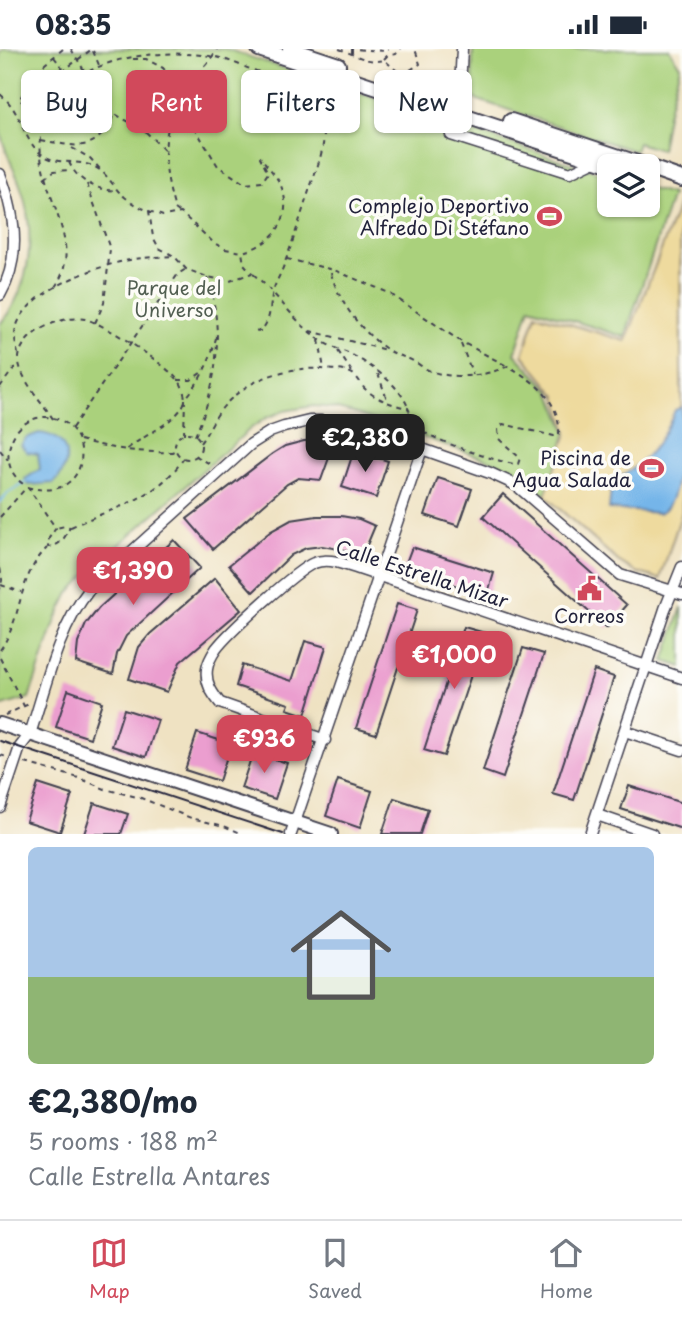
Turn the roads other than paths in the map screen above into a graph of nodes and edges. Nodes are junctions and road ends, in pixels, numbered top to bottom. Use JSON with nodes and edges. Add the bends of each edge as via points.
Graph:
{"nodes":[{"id":1,"x":258,"y":49,"type":"edge"},
{"id":2,"x":290,"y":49,"type":"edge"},
{"id":3,"x":461,"y":49,"type":"edge"},
{"id":4,"x":458,"y":70,"type":"edge"},
{"id":5,"x":374,"y":80,"type":"edge"},
{"id":6,"x":374,"y":85,"type":"edge"},
{"id":7,"x":472,"y":115,"type":"edge"},
{"id":8,"x":472,"y":116,"type":"edge"},
{"id":9,"x":451,"y":133,"type":"edge"},
{"id":10,"x":603,"y":154,"type":"edge"},
{"id":11,"x":597,"y":160,"type":"joint"},
{"id":12,"x":660,"y":171,"type":"edge"},
{"id":13,"x":0,"y":174,"type":"edge"},
{"id":14,"x":682,"y":179,"type":"edge"},
{"id":15,"x":660,"y":181,"type":"edge"},
{"id":16,"x":682,"y":189,"type":"edge"},
{"id":17,"x":0,"y":295,"type":"edge"},
{"id":18,"x":422,"y":449,"type":"junction"},
{"id":19,"x":682,"y":568,"type":"edge"},
{"id":20,"x":380,"y":576,"type":"junction"},
{"id":21,"x":677,"y":593,"type":"edge"},
{"id":22,"x":646,"y":667,"type":"junction"},
{"id":23,"x":682,"y":678,"type":"edge"},
{"id":24,"x":2,"y":719,"type":"edge"},
{"id":25,"x":625,"y":731,"type":"junction"},
{"id":26,"x":30,"y":734,"type":"junction"},
{"id":27,"x":325,"y":740,"type":"junction"},
{"id":28,"x":682,"y":750,"type":"edge"},
{"id":29,"x":0,"y":807,"type":"edge"},
{"id":30,"x":597,"y":815,"type":"junction"},
{"id":31,"x":293,"y":828,"type":"edge"},
{"id":32,"x":331,"y":834,"type":"edge"},
{"id":33,"x":590,"y":834,"type":"edge"},
{"id":34,"x":652,"y":834,"type":"edge"}],
"edges":[{"from":1,"to":6,"type":"main road"},
{"from":2,"to":5,"type":"main road"},
{"from":3,"to":4,"type":"street"},
{"from":7,"to":10,"type":"main road"},
{"from":8,"to":11,"type":"main road"},
{"from":9,"to":11,"type":"street","via":[[570,173]]},
{"from":12,"to":14,"type":"main road"},
{"from":13,"to":17,"type":"street","via":[[12,209],[15,240]]},
{"from":15,"to":16,"type":"main road"},
{"from":18,"to":20,"type":"street"},
{"from":18,"to":21,"type":"street","via":[[516,485],[620,575]]},
{"from":18,"to":26,"type":"street","via":[[320,421],[284,427],[251,444],[76,606]]},
{"from":19,"to":21,"type":"street"},
{"from":20,"to":22,"type":"street","name":"Calle Estrella Mizar"},
{"from":20,"to":27,"type":"street"},
{"from":20,"to":27,"type":"street","name":"Calle Estrella Mizar","via":[[331,561],[314,563],[264,603],[216,648],[209,661],[208,684],[220,703]]},
{"from":21,"to":22,"type":"street"},
{"from":22,"to":23,"type":"street","name":"Calle Estrella Mizar"},
{"from":22,"to":25,"type":"street"},
{"from":24,"to":26,"type":"street"},
{"from":25,"to":28,"type":"street"},
{"from":25,"to":30,"type":"street"},
{"from":26,"to":29,"type":"street","via":[[11,760]]},
{"from":26,"to":31,"type":"street"},
{"from":27,"to":31,"type":"street"},
{"from":30,"to":33,"type":"street"},
{"from":30,"to":34,"type":"street"},
{"from":31,"to":32,"type":"street"}]}
